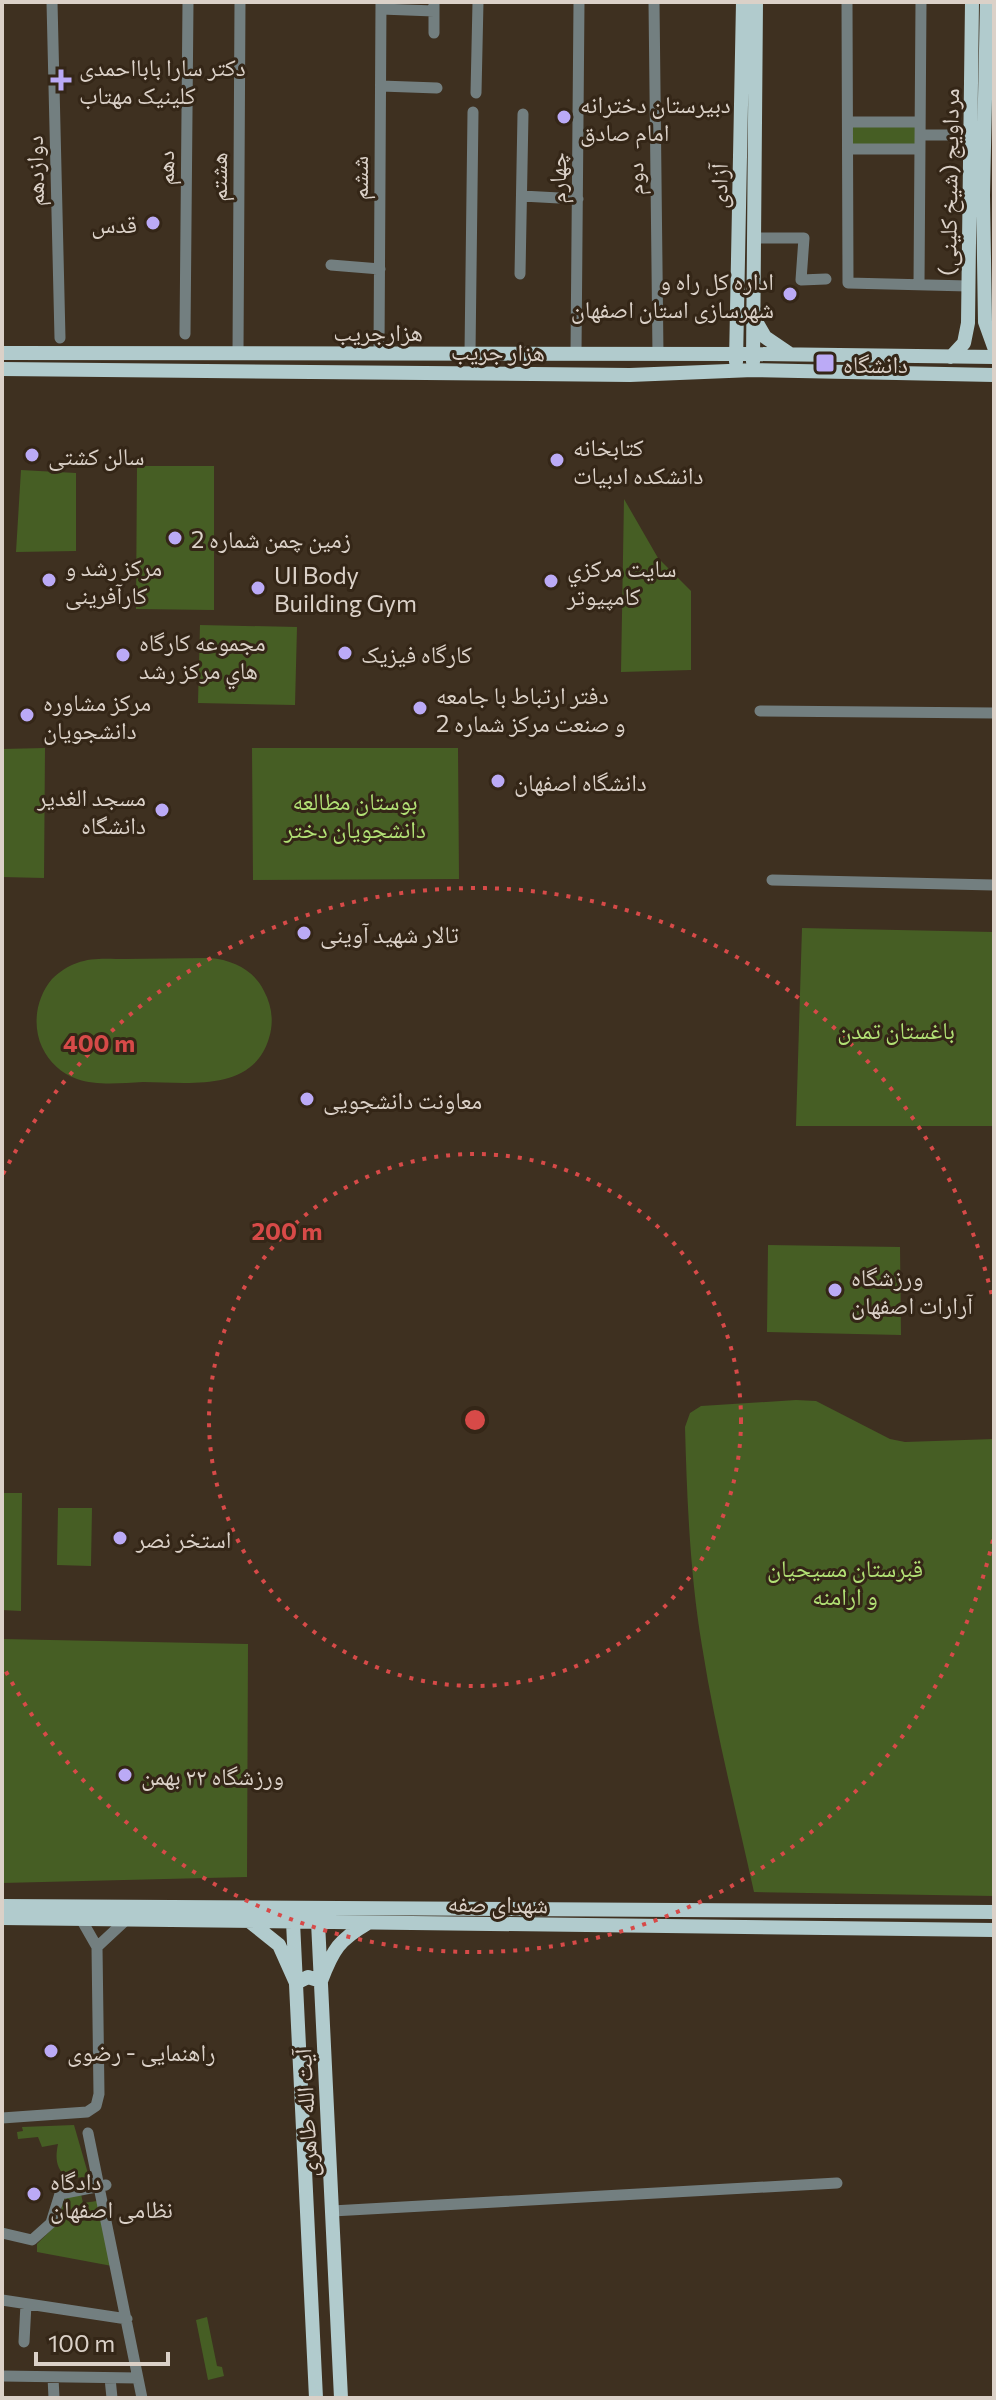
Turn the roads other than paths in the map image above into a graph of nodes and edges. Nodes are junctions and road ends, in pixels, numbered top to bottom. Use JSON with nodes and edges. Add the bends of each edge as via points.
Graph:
{"nodes":[{"id":1,"x":52,"y":2,"type":"edge"},
{"id":2,"x":188,"y":2,"type":"edge"},
{"id":3,"x":240,"y":2,"type":"edge"},
{"id":4,"x":478,"y":2,"type":"edge"},
{"id":5,"x":579,"y":2,"type":"edge"},
{"id":6,"x":654,"y":2,"type":"edge"},
{"id":7,"x":735,"y":2,"type":"edge"},
{"id":8,"x":743,"y":2,"type":"edge"},
{"id":9,"x":756,"y":2,"type":"edge"},
{"id":10,"x":847,"y":2,"type":"edge"},
{"id":11,"x":921,"y":2,"type":"edge"},
{"id":12,"x":972,"y":2,"type":"edge"},
{"id":13,"x":987,"y":2,"type":"edge"},
{"id":14,"x":381,"y":6,"type":"edge"},
{"id":15,"x":434,"y":6,"type":"edge"},
{"id":16,"x":743,"y":27,"type":"junction"},
{"id":17,"x":434,"y":33,"type":"dead end"},
{"id":18,"x":381,"y":86,"type":"junction"},
{"id":19,"x":437,"y":88,"type":"dead end"},
{"id":20,"x":476,"y":93,"type":"dead end"},
{"id":21,"x":473,"y":112,"type":"dead end"},
{"id":22,"x":523,"y":114,"type":"dead end"},
{"id":23,"x":748,"y":121,"type":"junction"},
{"id":24,"x":848,"y":122,"type":"junction"},
{"id":25,"x":920,"y":122,"type":"junction"},
{"id":26,"x":920,"y":135,"type":"junction"},
{"id":27,"x":961,"y":135,"type":"dead end"},
{"id":28,"x":848,"y":149,"type":"junction"},
{"id":29,"x":920,"y":149,"type":"junction"},
{"id":30,"x":976,"y":195,"type":"junction"},
{"id":31,"x":522,"y":196,"type":"junction"},
{"id":32,"x":578,"y":199,"type":"junction"},
{"id":33,"x":754,"y":238,"type":"junction"},
{"id":34,"x":331,"y":265,"type":"dead end"},
{"id":35,"x":380,"y":269,"type":"junction"},
{"id":36,"x":520,"y":274,"type":"dead end"},
{"id":37,"x":826,"y":279,"type":"dead end"},
{"id":38,"x":919,"y":285,"type":"junction"},
{"id":39,"x":968,"y":286,"type":"junction"},
{"id":40,"x":753,"y":315,"type":"junction"},
{"id":41,"x":185,"y":334,"type":"dead end"},
{"id":42,"x":60,"y":338,"type":"dead end"},
{"id":43,"x":994,"y":347,"type":"edge"},
{"id":44,"x":2,"y":353,"type":"edge"},
{"id":45,"x":32,"y":353,"type":"junction"},
{"id":46,"x":238,"y":353,"type":"junction"},
{"id":47,"x":383,"y":353,"type":"junction"},
{"id":48,"x":470,"y":353,"type":"junction"},
{"id":49,"x":576,"y":354,"type":"junction"},
{"id":50,"x":736,"y":354,"type":"junction"},
{"id":51,"x":753,"y":354,"type":"junction"},
{"id":52,"x":790,"y":354,"type":"junction"},
{"id":53,"x":658,"y":355,"type":"junction"},
{"id":54,"x":951,"y":357,"type":"junction"},
{"id":55,"x":994,"y":357,"type":"edge"},
{"id":56,"x":2,"y":369,"type":"edge"},
{"id":57,"x":32,"y":369,"type":"junction"},
{"id":58,"x":753,"y":370,"type":"junction"},
{"id":59,"x":736,"y":371,"type":"junction"},
{"id":60,"x":387,"y":372,"type":"junction"},
{"id":61,"x":994,"y":375,"type":"edge"},
{"id":62,"x":760,"y":711,"type":"dead end"},
{"id":63,"x":994,"y":713,"type":"edge"},
{"id":64,"x":772,"y":880,"type":"dead end"},
{"id":65,"x":994,"y":885,"type":"edge"},
{"id":66,"x":2,"y":1906,"type":"edge"},
{"id":67,"x":306,"y":1909,"type":"junction"},
{"id":68,"x":956,"y":1912,"type":"junction"},
{"id":69,"x":994,"y":1912,"type":"edge"},
{"id":70,"x":2,"y":1918,"type":"edge"},
{"id":71,"x":81,"y":1919,"type":"junction"},
{"id":72,"x":126,"y":1920,"type":"junction"},
{"id":73,"x":249,"y":1921,"type":"junction"},
{"id":74,"x":293,"y":1922,"type":"junction"},
{"id":75,"x":318,"y":1922,"type":"junction"},
{"id":76,"x":369,"y":1923,"type":"junction"},
{"id":77,"x":956,"y":1929,"type":"junction"},
{"id":78,"x":994,"y":1930,"type":"edge"},
{"id":79,"x":97,"y":1947,"type":"junction"},
{"id":80,"x":321,"y":1981,"type":"junction"},
{"id":81,"x":296,"y":1983,"type":"junction"},
{"id":82,"x":2,"y":2118,"type":"edge"},
{"id":83,"x":88,"y":2133,"type":"dead end"},
{"id":84,"x":837,"y":2183,"type":"dead end"},
{"id":85,"x":104,"y":2186,"type":"junction"},
{"id":86,"x":332,"y":2211,"type":"junction"},
{"id":87,"x":2,"y":2233,"type":"edge"},
{"id":88,"x":2,"y":2300,"type":"edge"},
{"id":89,"x":26,"y":2304,"type":"junction"},
{"id":90,"x":127,"y":2319,"type":"junction"},
{"id":91,"x":24,"y":2342,"type":"dead end"},
{"id":92,"x":2,"y":2376,"type":"edge"},
{"id":93,"x":53,"y":2377,"type":"junction"},
{"id":94,"x":110,"y":2378,"type":"junction"},
{"id":95,"x":138,"y":2378,"type":"junction"},
{"id":96,"x":54,"y":2398,"type":"edge"},
{"id":97,"x":112,"y":2398,"type":"edge"},
{"id":98,"x":142,"y":2398,"type":"edge"},
{"id":99,"x":316,"y":2398,"type":"edge"},
{"id":100,"x":341,"y":2398,"type":"edge"}],
"edges":[{"from":1,"to":42,"type":"street","name":"دوازدهم"},
{"from":2,"to":41,"type":"street","name":"دهم"},
{"from":3,"to":46,"type":"street","name":"هشتم"},
{"from":4,"to":20,"type":"street"},
{"from":5,"to":32,"type":"street","name":"چهارم"},
{"from":6,"to":53,"type":"street","name":"دوم"},
{"from":7,"to":16,"type":"street"},
{"from":8,"to":16,"type":"main road","name":"آزادی"},
{"from":9,"to":23,"type":"main road","name":"آزادی"},
{"from":10,"to":24,"type":"street"},
{"from":11,"to":25,"type":"street"},
{"from":12,"to":30,"type":"main road","name":"مرداویج (شیخ کلینی)"},
{"from":13,"to":30,"type":"main road","name":"مرداویج (شیخ کلینی)"},
{"from":14,"to":15,"type":"street"},
{"from":14,"to":18,"type":"street","name":"ششم"},
{"from":15,"to":17,"type":"street"},
{"from":16,"to":23,"type":"main road","name":"آزادی"},
{"from":18,"to":19,"type":"street"},
{"from":18,"to":35,"type":"street","name":"ششم"},
{"from":21,"to":48,"type":"street"},
{"from":22,"to":31,"type":"street"},
{"from":23,"to":33,"type":"main road","name":"آزادی"},
{"from":23,"to":50,"type":"main road","name":"آزادی"},
{"from":24,"to":25,"type":"street"},
{"from":24,"to":28,"type":"street"},
{"from":25,"to":26,"type":"street"},
{"from":26,"to":27,"type":"street"},
{"from":26,"to":29,"type":"street"},
{"from":28,"to":29,"type":"street"},
{"from":28,"to":38,"type":"street","via":[[848,283]]},
{"from":29,"to":38,"type":"street"},
{"from":30,"to":39,"type":"main road","name":"مرداویج (شیخ کلینی)"},
{"from":30,"to":43,"type":"main road","name":"مرداویج (شیخ کلینی)","via":[[985,322]]},
{"from":31,"to":32,"type":"street"},
{"from":31,"to":36,"type":"street"},
{"from":32,"to":49,"type":"street","name":"چهارم"},
{"from":33,"to":37,"type":"street","via":[[804,238],[801,280]]},
{"from":33,"to":40,"type":"main road","name":"آزادی"},
{"from":34,"to":35,"type":"street"},
{"from":35,"to":47,"type":"street","name":"ششم"},
{"from":38,"to":39,"type":"street"},
{"from":39,"to":54,"type":"main road","name":"مرداویج (شیخ کلینی)","via":[[964,343]]},
{"from":40,"to":51,"type":"main road","name":"آزادی"},
{"from":40,"to":52,"type":"main road","via":[[765,337]]},
{"from":44,"to":45,"type":"main road","name":"هزارجریب"},
{"from":45,"to":46,"type":"main road","name":"هزارجریب"},
{"from":45,"to":57,"type":"main road"},
{"from":46,"to":47,"type":"main road","name":"هزارجریب"},
{"from":47,"to":48,"type":"main road","name":"هزارجریب"},
{"from":47,"to":60,"type":"main road"},
{"from":48,"to":49,"type":"main road","name":"هزارجریب"},
{"from":49,"to":53,"type":"main road","name":"هزارجریب"},
{"from":50,"to":51,"type":"main road","name":"هزارجریب"},
{"from":50,"to":53,"type":"main road","name":"هزارجریب"},
{"from":50,"to":59,"type":"main road","name":"آزادی"},
{"from":51,"to":52,"type":"main road","name":"هزارجریب"},
{"from":51,"to":58,"type":"main road","name":"آزادی"},
{"from":52,"to":54,"type":"main road","name":"هزارجریب"},
{"from":54,"to":55,"type":"main road","name":"هزارجریب"},
{"from":56,"to":57,"type":"main road","name":"هزار جریب"},
{"from":57,"to":60,"type":"main road","name":"هزار جریب"},
{"from":58,"to":59,"type":"main road","name":"هزار جریب"},
{"from":58,"to":61,"type":"main road","name":"هزار جریب"},
{"from":59,"to":60,"type":"main road","name":"هزار جریب"},
{"from":62,"to":63,"type":"street"},
{"from":64,"to":65,"type":"street"},
{"from":66,"to":67,"type":"main road","name":"شهدای صفه"},
{"from":67,"to":68,"type":"main road","name":"شهدای صفه"},
{"from":67,"to":74,"type":"main road"},
{"from":67,"to":75,"type":"main road"},
{"from":68,"to":69,"type":"main road","name":"شهدای صفه"},
{"from":68,"to":77,"type":"main road"},
{"from":70,"to":71,"type":"main road","name":"شهدای صفه"},
{"from":71,"to":72,"type":"main road","name":"شهدای صفه"},
{"from":71,"to":79,"type":"street"},
{"from":72,"to":73,"type":"main road","name":"شهدای صفه"},
{"from":72,"to":79,"type":"street"},
{"from":73,"to":74,"type":"main road","name":"شهدای صفه"},
{"from":73,"to":81,"type":"main road","name":"آیت الله طاهری","via":[[279,1945]]},
{"from":74,"to":75,"type":"main road","name":"شهدای صفه"},
{"from":74,"to":81,"type":"main road","name":"آیت الله طاهری"},
{"from":75,"to":76,"type":"main road","name":"شهدای صفه"},
{"from":75,"to":80,"type":"main road","name":"آیت الله طاهری"},
{"from":76,"to":77,"type":"main road","name":"شهدای صفه"},
{"from":76,"to":80,"type":"main road","via":[[345,1937]]},
{"from":77,"to":78,"type":"main road","name":"شهدای صفه"},
{"from":79,"to":82,"type":"street","via":[[96,2106],[87,2112]]},
{"from":80,"to":81,"type":"main road","via":[[308,1977]]},
{"from":80,"to":86,"type":"main road","name":"آیت الله طاهری"},
{"from":81,"to":99,"type":"main road","name":"آیت الله طاهری"},
{"from":83,"to":85,"type":"street"},
{"from":84,"to":86,"type":"street"},
{"from":85,"to":87,"type":"street","via":[[60,2194],[51,2223],[32,2240]]},
{"from":85,"to":90,"type":"street"},
{"from":86,"to":100,"type":"main road","name":"آیت الله طاهری"},
{"from":88,"to":89,"type":"street"},
{"from":89,"to":90,"type":"street"},
{"from":89,"to":91,"type":"street"},
{"from":90,"to":95,"type":"street"},
{"from":92,"to":93,"type":"street"},
{"from":93,"to":94,"type":"street"},
{"from":93,"to":96,"type":"street"},
{"from":94,"to":95,"type":"street"},
{"from":94,"to":97,"type":"street"},
{"from":95,"to":98,"type":"street"}]}
